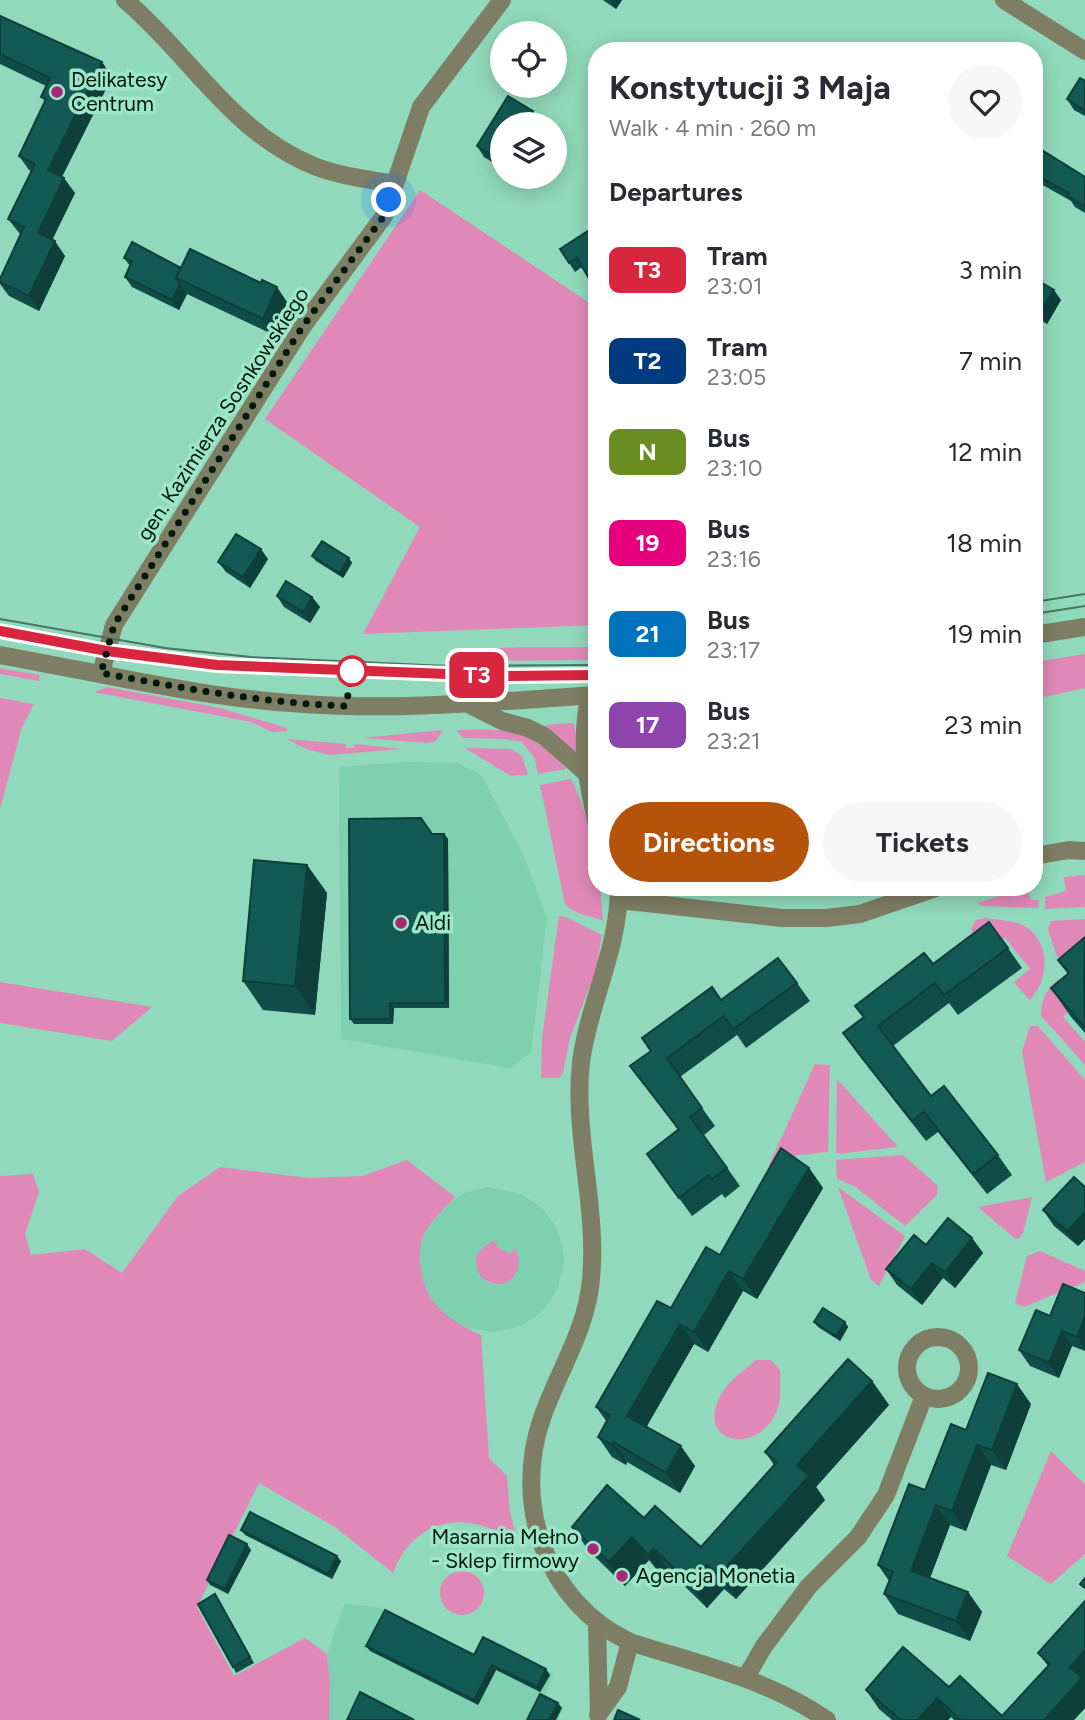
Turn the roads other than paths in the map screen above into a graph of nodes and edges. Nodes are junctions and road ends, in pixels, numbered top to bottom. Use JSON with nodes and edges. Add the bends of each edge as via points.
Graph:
{"nodes":[{"id":1,"x":125,"y":0,"type":"edge"},
{"id":2,"x":502,"y":0,"type":"edge"},
{"id":3,"x":1004,"y":0,"type":"edge"},
{"id":4,"x":1085,"y":51,"type":"edge"},
{"id":5,"x":394,"y":184,"type":"junction"},
{"id":6,"x":1085,"y":627,"type":"edge"},
{"id":7,"x":1043,"y":634,"type":"edge"},
{"id":8,"x":0,"y":654,"type":"edge"},
{"id":9,"x":101,"y":673,"type":"junction"},
{"id":10,"x":588,"y":699,"type":"edge"},
{"id":11,"x":466,"y":703,"type":"junction"},
{"id":12,"x":588,"y":711,"type":"edge"},
{"id":13,"x":585,"y":772,"type":"junction"},
{"id":14,"x":588,"y":785,"type":"edge"},
{"id":15,"x":1085,"y":851,"type":"edge"},
{"id":16,"x":1043,"y":854,"type":"edge"},
{"id":17,"x":619,"y":896,"type":"edge"},
{"id":18,"x":633,"y":896,"type":"edge"},
{"id":19,"x":913,"y":896,"type":"edge"},
{"id":20,"x":924,"y":1396,"type":"dead end"},
{"id":21,"x":597,"y":1623,"type":"junction"},
{"id":22,"x":630,"y":1642,"type":"junction"},
{"id":23,"x":598,"y":1664,"type":"junction"},
{"id":24,"x":746,"y":1677,"type":"junction"},
{"id":25,"x":597,"y":1717,"type":"edge"},
{"id":26,"x":827,"y":1720,"type":"edge"}],
"edges":[{"from":1,"to":5,"type":"street","via":[[227,108],[283,151],[342,175]]},
{"from":2,"to":5,"type":"street","name":"gen. Kazimierza Sosnkowskiego","via":[[421,107]]},
{"from":3,"to":4,"type":"street"},
{"from":5,"to":9,"type":"street","name":"gen. Kazimierza Sosnkowskiego","via":[[384,216],[303,326],[114,625]]},
{"from":6,"to":7,"type":"street"},
{"from":8,"to":9,"type":"street"},
{"from":9,"to":11,"type":"street","via":[[227,696],[303,704]]},
{"from":10,"to":11,"type":"street"},
{"from":11,"to":13,"type":"street","via":[[544,736]]},
{"from":12,"to":13,"type":"street","via":[[583,721]]},
{"from":13,"to":14,"type":"street"},
{"from":15,"to":16,"type":"street"},
{"from":17,"to":21,"type":"street","via":[[616,932],[581,1062],[591,1281],[579,1331],[535,1441],[531,1471],[536,1526],[551,1568]]},
{"from":18,"to":19,"type":"street","via":[[782,918],[860,914]]},
{"from":20,"to":24,"type":"street","via":[[886,1495],[858,1537],[809,1586]]},
{"from":21,"to":22,"type":"street"},
{"from":21,"to":23,"type":"street"},
{"from":22,"to":23,"type":"street"},
{"from":22,"to":24,"type":"street"},
{"from":22,"to":25,"type":"street","via":[[618,1688]]},
{"from":23,"to":25,"type":"street"},
{"from":24,"to":26,"type":"street"}]}
